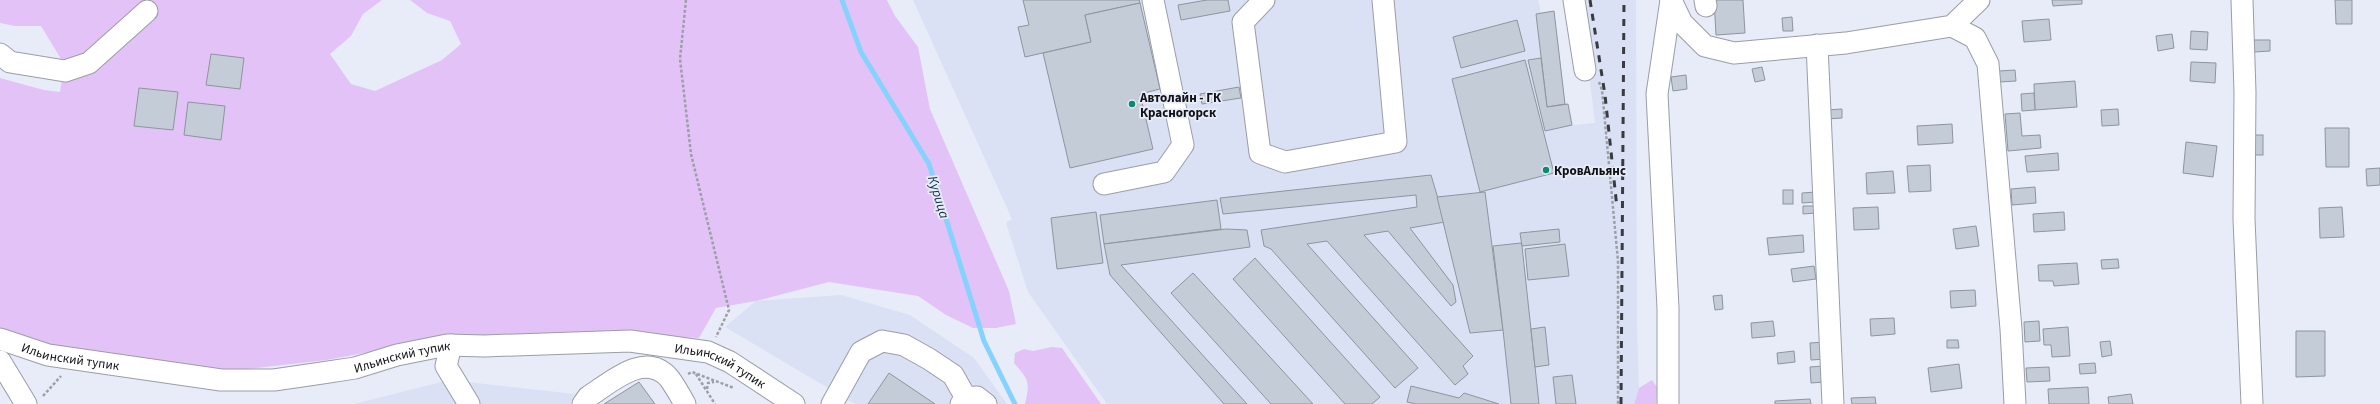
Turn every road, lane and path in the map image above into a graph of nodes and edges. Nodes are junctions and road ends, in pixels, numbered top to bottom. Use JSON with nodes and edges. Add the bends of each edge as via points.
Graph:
{"nodes":[{"id":1,"x":686,"y":0,"type":"edge"},
{"id":2,"x":1153,"y":0,"type":"edge"},
{"id":3,"x":1264,"y":0,"type":"edge"},
{"id":4,"x":1383,"y":0,"type":"edge"},
{"id":5,"x":1574,"y":0,"type":"edge"},
{"id":6,"x":1671,"y":0,"type":"edge"},
{"id":7,"x":1979,"y":0,"type":"edge"},
{"id":8,"x":2242,"y":0,"type":"edge"},
{"id":9,"x":147,"y":11,"type":"dead end"},
{"id":10,"x":1952,"y":26,"type":"junction"},
{"id":11,"x":1816,"y":44,"type":"junction"},
{"id":12,"x":0,"y":54,"type":"edge"},
{"id":13,"x":1585,"y":70,"type":"joint"},
{"id":14,"x":1104,"y":184,"type":"dead end"},
{"id":15,"x":0,"y":339,"type":"edge"},
{"id":16,"x":451,"y":345,"type":"junction"},
{"id":17,"x":708,"y":352,"type":"junction"},
{"id":18,"x":0,"y":360,"type":"edge"},
{"id":19,"x":62,"y":374,"type":"dead end"},
{"id":20,"x":696,"y":374,"type":"junction"},
{"id":21,"x":718,"y":382,"type":"junction"},
{"id":22,"x":673,"y":384,"type":"junction"},
{"id":23,"x":740,"y":391,"type":"dead end"},
{"id":24,"x":708,"y":393,"type":"junction"},
{"id":25,"x":964,"y":401,"type":"edge"},
{"id":26,"x":33,"y":402,"type":"edge"},
{"id":27,"x":469,"y":404,"type":"edge"},
{"id":28,"x":583,"y":404,"type":"edge"},
{"id":29,"x":685,"y":404,"type":"edge"},
{"id":30,"x":715,"y":404,"type":"edge"},
{"id":31,"x":794,"y":404,"type":"edge"},
{"id":32,"x":832,"y":404,"type":"edge"},
{"id":33,"x":986,"y":404,"type":"edge"},
{"id":34,"x":1618,"y":404,"type":"edge"},
{"id":35,"x":1668,"y":404,"type":"edge"},
{"id":36,"x":1833,"y":404,"type":"edge"},
{"id":37,"x":2015,"y":404,"type":"edge"},
{"id":38,"x":2252,"y":404,"type":"edge"}],
"edges":[{"from":1,"to":17,"type":"path","via":[[680,60],[691,154],[729,310]]},
{"from":2,"to":14,"type":"street","via":[[1183,145],[1164,172]]},
{"from":3,"to":4,"type":"street","via":[[1243,22],[1255,126],[1260,153],[1285,162],[1396,142]]},
{"from":5,"to":13,"type":"street"},
{"from":6,"to":11,"type":"street","via":[[1682,23],[1705,46],[1734,53]]},
{"from":6,"to":35,"type":"street","via":[[1657,94],[1668,308]]},
{"from":7,"to":10,"type":"street"},
{"from":8,"to":38,"type":"street","via":[[2245,92],[2244,219]]},
{"from":9,"to":12,"type":"street","via":[[89,63],[65,71],[10,62]]},
{"from":10,"to":11,"type":"street","via":[[1876,39]]},
{"from":10,"to":37,"type":"street","via":[[1975,38],[1988,64]]},
{"from":11,"to":36,"type":"street"},
{"from":13,"to":34,"type":"path","via":[[1594,71],[1602,90],[1612,174],[1618,261]]},
{"from":15,"to":16,"type":"street","name":"Ильинский тупик","via":[[48,355],[221,380],[274,380],[355,368],[397,355]]},
{"from":16,"to":17,"type":"street","name":"Ильинский тупик","via":[[630,341]]},
{"from":16,"to":27,"type":"street","via":[[446,366]]},
{"from":17,"to":31,"type":"street","name":"Ильинский тупик","via":[[730,362]]},
{"from":18,"to":26,"type":"street"},
{"from":19,"to":26,"type":"path"},
{"from":20,"to":21,"type":"path"},
{"from":20,"to":22,"type":"path","via":[[692,372]]},
{"from":20,"to":24,"type":"path"},
{"from":21,"to":23,"type":"path"},
{"from":21,"to":24,"type":"path","via":[[708,383]]},
{"from":22,"to":28,"type":"street","via":[[655,368],[640,367],[588,397]]},
{"from":22,"to":29,"type":"street"},
{"from":24,"to":30,"type":"path"},
{"from":25,"to":32,"type":"street","via":[[953,375],[904,345],[882,342],[861,352]]},
{"from":25,"to":33,"type":"street","via":[[977,397]]}]}
